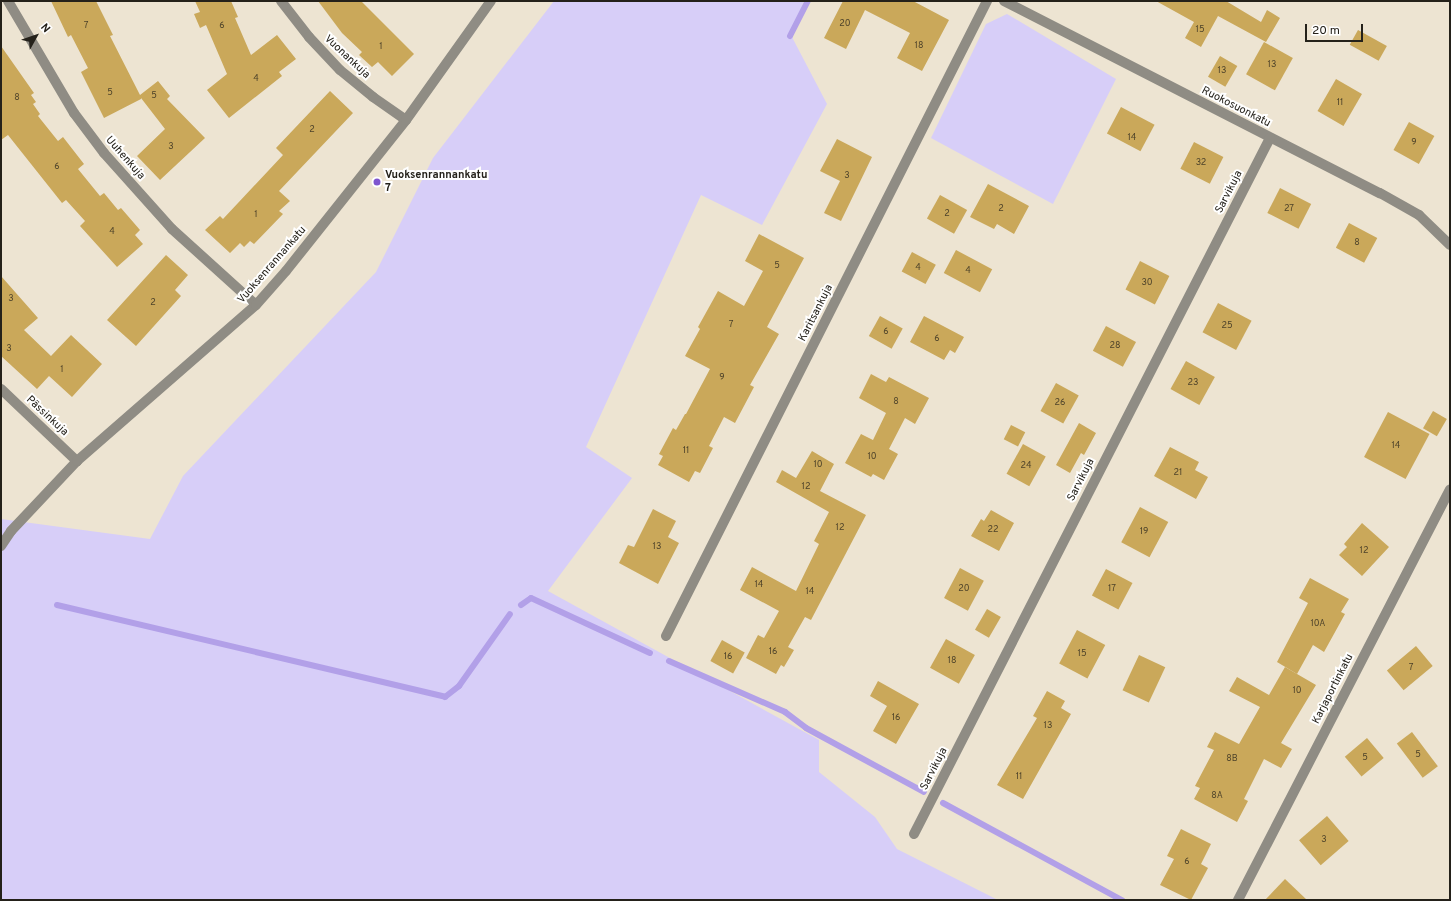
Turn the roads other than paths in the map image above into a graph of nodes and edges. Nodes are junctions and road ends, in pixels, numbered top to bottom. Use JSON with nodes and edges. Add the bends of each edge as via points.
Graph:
{"nodes":[{"id":1,"x":8,"y":1,"type":"edge"},
{"id":2,"x":281,"y":1,"type":"edge"},
{"id":3,"x":491,"y":1,"type":"edge"},
{"id":4,"x":987,"y":1,"type":"edge"},
{"id":5,"x":1004,"y":1,"type":"edge"},
{"id":6,"x":406,"y":120,"type":"junction"},
{"id":7,"x":1270,"y":138,"type":"junction"},
{"id":8,"x":1450,"y":245,"type":"edge"},
{"id":9,"x":256,"y":305,"type":"junction"},
{"id":10,"x":1,"y":389,"type":"edge"},
{"id":11,"x":77,"y":461,"type":"junction"},
{"id":12,"x":1450,"y":489,"type":"edge"},
{"id":13,"x":1,"y":546,"type":"edge"},
{"id":14,"x":666,"y":636,"type":"dead end"},
{"id":15,"x":914,"y":834,"type":"dead end"},
{"id":16,"x":1238,"y":900,"type":"edge"}],
"edges":[{"from":1,"to":9,"type":"street","name":"Uuhenkuja","via":[[74,113],[104,153],[172,229]]},
{"from":2,"to":6,"type":"street","name":"Vuonankuja","via":[[309,37],[340,70]]},
{"from":3,"to":6,"type":"street","name":"Vuoksenrannankatu"},
{"from":4,"to":14,"type":"street","name":"Karitsankuja"},
{"from":5,"to":7,"type":"street","name":"Ruokosuonkatu"},
{"from":6,"to":9,"type":"street","name":"Vuoksenrannankatu"},
{"from":7,"to":8,"type":"street","name":"Ruokosuonkatu","via":[[1419,215]]},
{"from":7,"to":15,"type":"street","name":"Sarvikuja"},
{"from":9,"to":11,"type":"street","name":"Vuoksenrannankatu"},
{"from":10,"to":11,"type":"street","name":"Pässinkuja"},
{"from":11,"to":13,"type":"street","name":"Vuoksenrannankatu","via":[[11,531]]},
{"from":12,"to":16,"type":"street","name":"Karjaportinkatu"}]}
